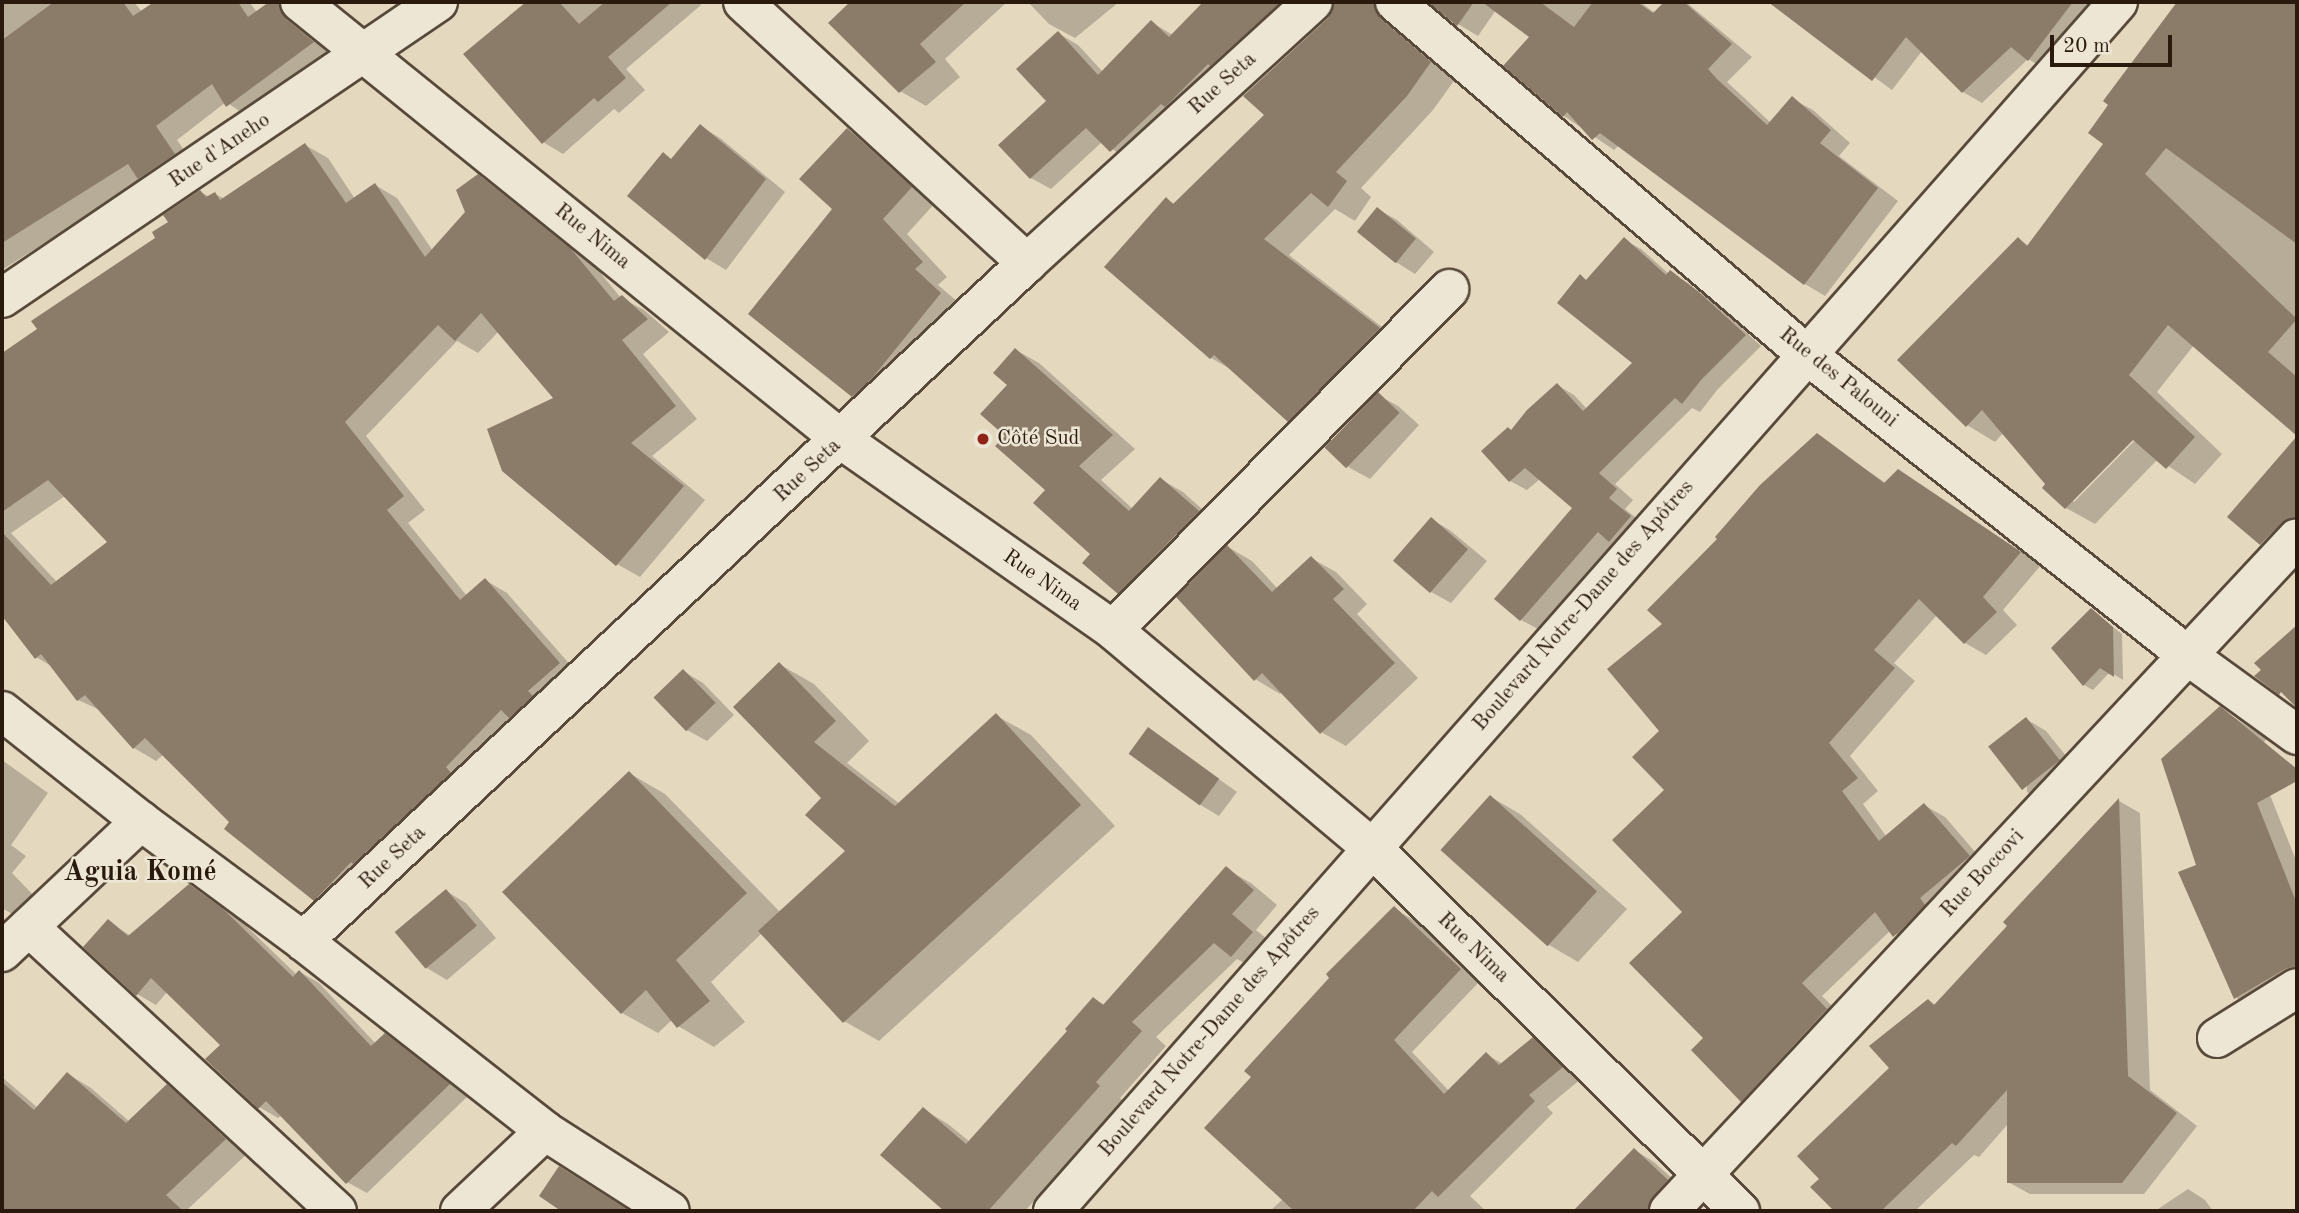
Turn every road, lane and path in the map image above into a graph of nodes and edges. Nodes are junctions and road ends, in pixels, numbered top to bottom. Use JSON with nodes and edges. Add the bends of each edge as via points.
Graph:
{"nodes":[{"id":1,"x":300,"y":2,"type":"edge"},
{"id":2,"x":438,"y":2,"type":"edge"},
{"id":3,"x":743,"y":2,"type":"edge"},
{"id":4,"x":1313,"y":2,"type":"edge"},
{"id":5,"x":1395,"y":2,"type":"edge"},
{"id":6,"x":2118,"y":2,"type":"edge"},
{"id":7,"x":365,"y":53,"type":"junction"},
{"id":8,"x":1027,"y":263,"type":"junction"},
{"id":9,"x":1449,"y":289,"type":"dead end"},
{"id":10,"x":2,"y":299,"type":"edge"},
{"id":11,"x":1806,"y":354,"type":"junction"},
{"id":12,"x":842,"y":440,"type":"junction"},
{"id":13,"x":2297,"y":538,"type":"edge"},
{"id":14,"x":1112,"y":630,"type":"junction"},
{"id":15,"x":2187,"y":655,"type":"junction"},
{"id":16,"x":2,"y":711,"type":"edge"},
{"id":17,"x":2297,"y":734,"type":"edge"},
{"id":18,"x":141,"y":821,"type":"junction"},
{"id":19,"x":1372,"y":848,"type":"junction"},
{"id":20,"x":15,"y":939,"type":"edge"},
{"id":21,"x":303,"y":941,"type":"junction"},
{"id":22,"x":2297,"y":988,"type":"edge"},
{"id":23,"x":2217,"y":1038,"type":"dead end"},
{"id":24,"x":545,"y":1131,"type":"junction"},
{"id":25,"x":1704,"y":1173,"type":"junction"},
{"id":26,"x":337,"y":1211,"type":"edge"},
{"id":27,"x":460,"y":1211,"type":"edge"},
{"id":28,"x":670,"y":1211,"type":"edge"},
{"id":29,"x":1053,"y":1211,"type":"edge"},
{"id":30,"x":1669,"y":1211,"type":"edge"},
{"id":31,"x":1740,"y":1211,"type":"edge"}],
"edges":[{"from":1,"to":7,"type":"street","name":"Rue Nima"},
{"from":2,"to":7,"type":"street","name":"Rue d'Aneho"},
{"from":3,"to":8,"type":"street"},
{"from":4,"to":8,"type":"street","name":"Rue Seta"},
{"from":5,"to":11,"type":"street","name":"Rue des Palouni"},
{"from":6,"to":11,"type":"street","name":"Boulevard Notre-Dame des Apôtres"},
{"from":7,"to":10,"type":"street","name":"Rue d'Aneho"},
{"from":7,"to":12,"type":"street","name":"Rue Nima"},
{"from":8,"to":12,"type":"street","name":"Rue Seta"},
{"from":9,"to":14,"type":"street"},
{"from":11,"to":15,"type":"street","name":"Rue des Palouni"},
{"from":11,"to":19,"type":"street","name":"Boulevard Notre-Dame des Apôtres"},
{"from":12,"to":14,"type":"street","name":"Rue Nima"},
{"from":12,"to":21,"type":"street","name":"Rue Seta"},
{"from":13,"to":15,"type":"street","name":"Rue Boccovi"},
{"from":14,"to":19,"type":"street","name":"Rue Nima"},
{"from":15,"to":17,"type":"street","name":"Rue des Palouni"},
{"from":15,"to":25,"type":"street","name":"Rue Boccovi"},
{"from":16,"to":18,"type":"street"},
{"from":18,"to":20,"type":"street"},
{"from":18,"to":21,"type":"street"},
{"from":19,"to":25,"type":"street","name":"Rue Nima"},
{"from":19,"to":29,"type":"street","name":"Boulevard Notre-Dame des Apôtres"},
{"from":20,"to":26,"type":"street"},
{"from":21,"to":24,"type":"street"},
{"from":22,"to":23,"type":"street"},
{"from":24,"to":27,"type":"street"},
{"from":24,"to":28,"type":"street"},
{"from":25,"to":30,"type":"street","name":"Rue Boccovi"},
{"from":25,"to":31,"type":"street","name":"Rue Nima"}]}
